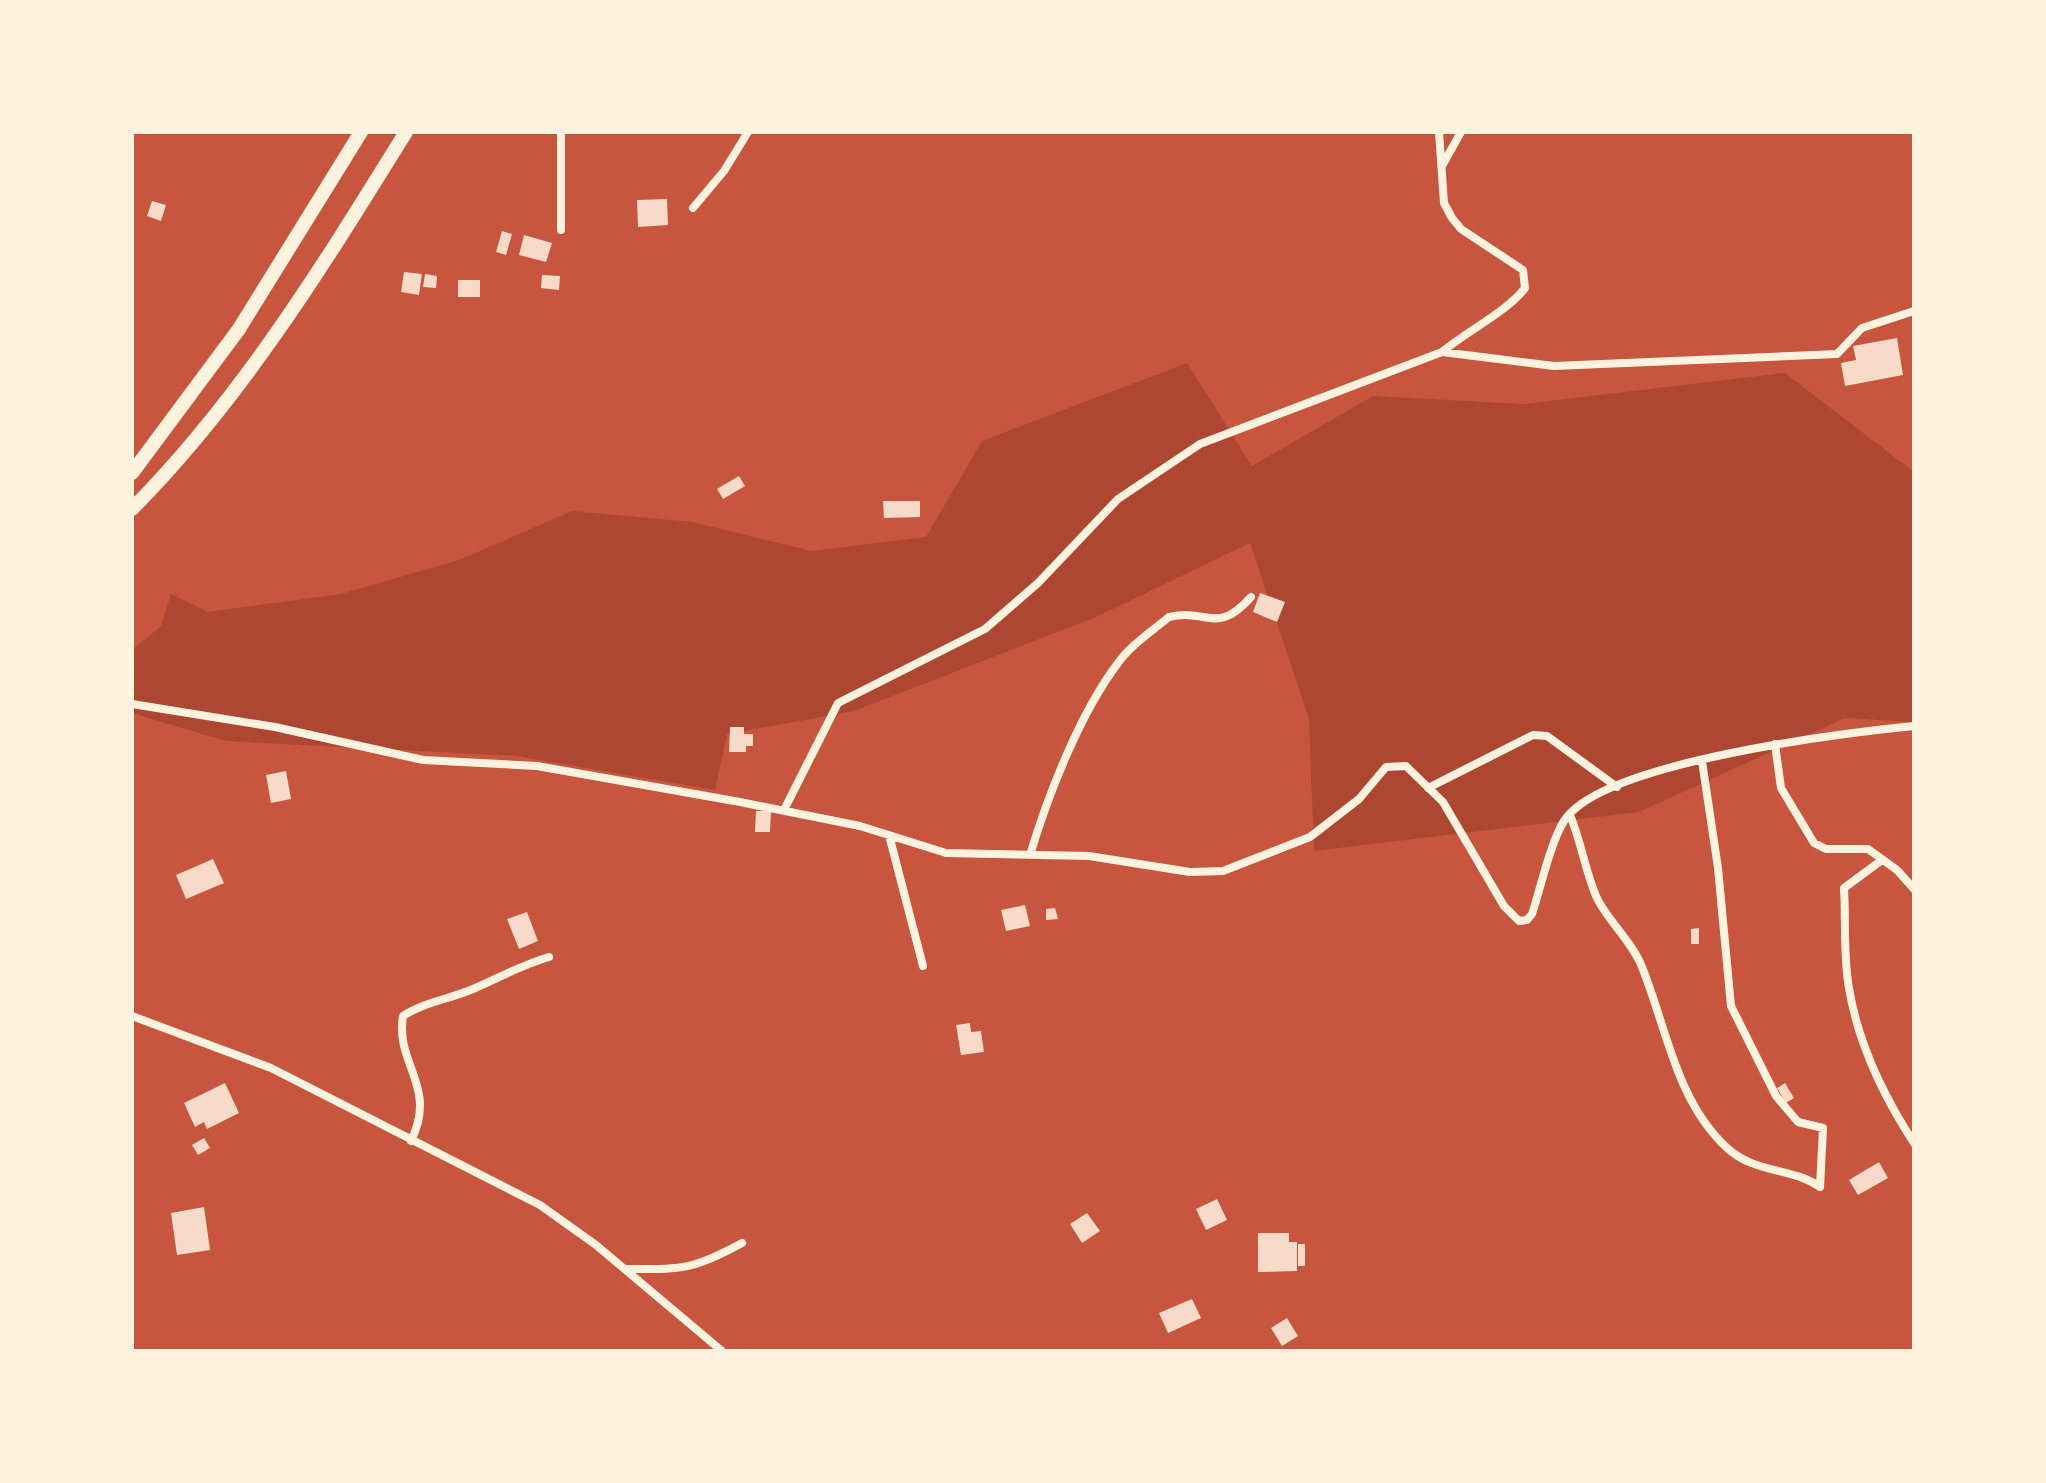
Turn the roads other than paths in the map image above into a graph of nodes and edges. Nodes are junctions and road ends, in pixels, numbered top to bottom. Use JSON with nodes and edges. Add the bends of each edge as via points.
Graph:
{"nodes":[{"id":1,"x":361,"y":132,"type":"edge"},
{"id":2,"x":406,"y":132,"type":"edge"},
{"id":3,"x":561,"y":132,"type":"edge"},
{"id":4,"x":748,"y":132,"type":"edge"},
{"id":5,"x":1439,"y":132,"type":"edge"},
{"id":6,"x":1461,"y":132,"type":"edge"},
{"id":7,"x":1442,"y":166,"type":"junction"},
{"id":8,"x":693,"y":208,"type":"dead end"},
{"id":9,"x":561,"y":230,"type":"dead end"},
{"id":10,"x":1914,"y":311,"type":"edge"},
{"id":11,"x":1442,"y":352,"type":"junction"},
{"id":12,"x":132,"y":473,"type":"edge"},
{"id":13,"x":132,"y":509,"type":"edge"},
{"id":14,"x":1251,"y":597,"type":"dead end"},
{"id":15,"x":132,"y":704,"type":"edge"},
{"id":16,"x":1914,"y":726,"type":"edge"},
{"id":17,"x":1775,"y":744,"type":"junction"},
{"id":18,"x":1702,"y":761,"type":"junction"},
{"id":19,"x":1617,"y":787,"type":"junction"},
{"id":20,"x":1428,"y":788,"type":"junction"},
{"id":21,"x":784,"y":810,"type":"junction"},
{"id":22,"x":1570,"y":815,"type":"junction"},
{"id":23,"x":889,"y":835,"type":"junction"},
{"id":24,"x":1030,"y":855,"type":"junction"},
{"id":25,"x":1882,"y":860,"type":"junction"},
{"id":26,"x":1914,"y":889,"type":"edge"},
{"id":27,"x":549,"y":957,"type":"dead end"},
{"id":28,"x":923,"y":966,"type":"dead end"},
{"id":29,"x":132,"y":1016,"type":"edge"},
{"id":30,"x":411,"y":1141,"type":"junction"},
{"id":31,"x":1914,"y":1143,"type":"edge"},
{"id":32,"x":742,"y":1243,"type":"dead end"},
{"id":33,"x":624,"y":1269,"type":"junction"},
{"id":34,"x":722,"y":1351,"type":"edge"}],
"edges":[{"from":1,"to":12,"type":"main road","via":[[239,329]]},
{"from":2,"to":13,"type":"main road","via":[[323,265],[232,395]]},
{"from":3,"to":9,"type":"street"},
{"from":4,"to":8,"type":"street"},
{"from":5,"to":7,"type":"street"},
{"from":6,"to":7,"type":"street"},
{"from":7,"to":11,"type":"street","via":[[1444,203],[1452,218],[1523,270],[1525,288]]},
{"from":10,"to":11,"type":"street","via":[[1862,328],[1837,354],[1554,366]]},
{"from":11,"to":21,"type":"street","via":[[1200,444],[1118,499],[1038,583],[985,629],[838,703]]},
{"from":14,"to":24,"type":"street","via":[[1224,619],[1169,617],[1118,662],[1073,742]]},
{"from":15,"to":21,"type":"street","via":[[275,727],[423,760],[537,766]]},
{"from":16,"to":17,"type":"street"},
{"from":17,"to":18,"type":"street"},
{"from":17,"to":25,"type":"street","via":[[1781,788],[1814,843],[1826,849],[1868,849]]},
{"from":18,"to":19,"type":"street"},
{"from":18,"to":22,"type":"street","via":[[1731,1006],[1776,1096],[1798,1122],[1823,1128],[1820,1187],[1806,1177],[1759,1169],[1727,1149],[1704,1121],[1681,1082],[1641,964],[1597,898]]},
{"from":19,"to":20,"type":"street","via":[[1547,736],[1533,735]]},
{"from":19,"to":22,"type":"street","via":[[1588,798]]},
{"from":20,"to":22,"type":"street","via":[[1443,802],[1504,906],[1519,921],[1532,914]]},
{"from":20,"to":24,"type":"street","via":[[1406,766],[1386,767],[1359,799],[1310,837],[1223,871]]},
{"from":21,"to":23,"type":"street"},
{"from":23,"to":24,"type":"street","via":[[946,853]]},
{"from":23,"to":28,"type":"street"},
{"from":25,"to":26,"type":"street"},
{"from":25,"to":31,"type":"street","via":[[1844,889],[1849,989],[1866,1050]]},
{"from":27,"to":30,"type":"street","via":[[511,968],[403,1016],[405,1048],[422,1116]]},
{"from":29,"to":30,"type":"street","via":[[247,1057]]},
{"from":30,"to":33,"type":"street","via":[[540,1205]]},
{"from":32,"to":33,"type":"street","via":[[681,1270]]},
{"from":33,"to":34,"type":"street"}]}
